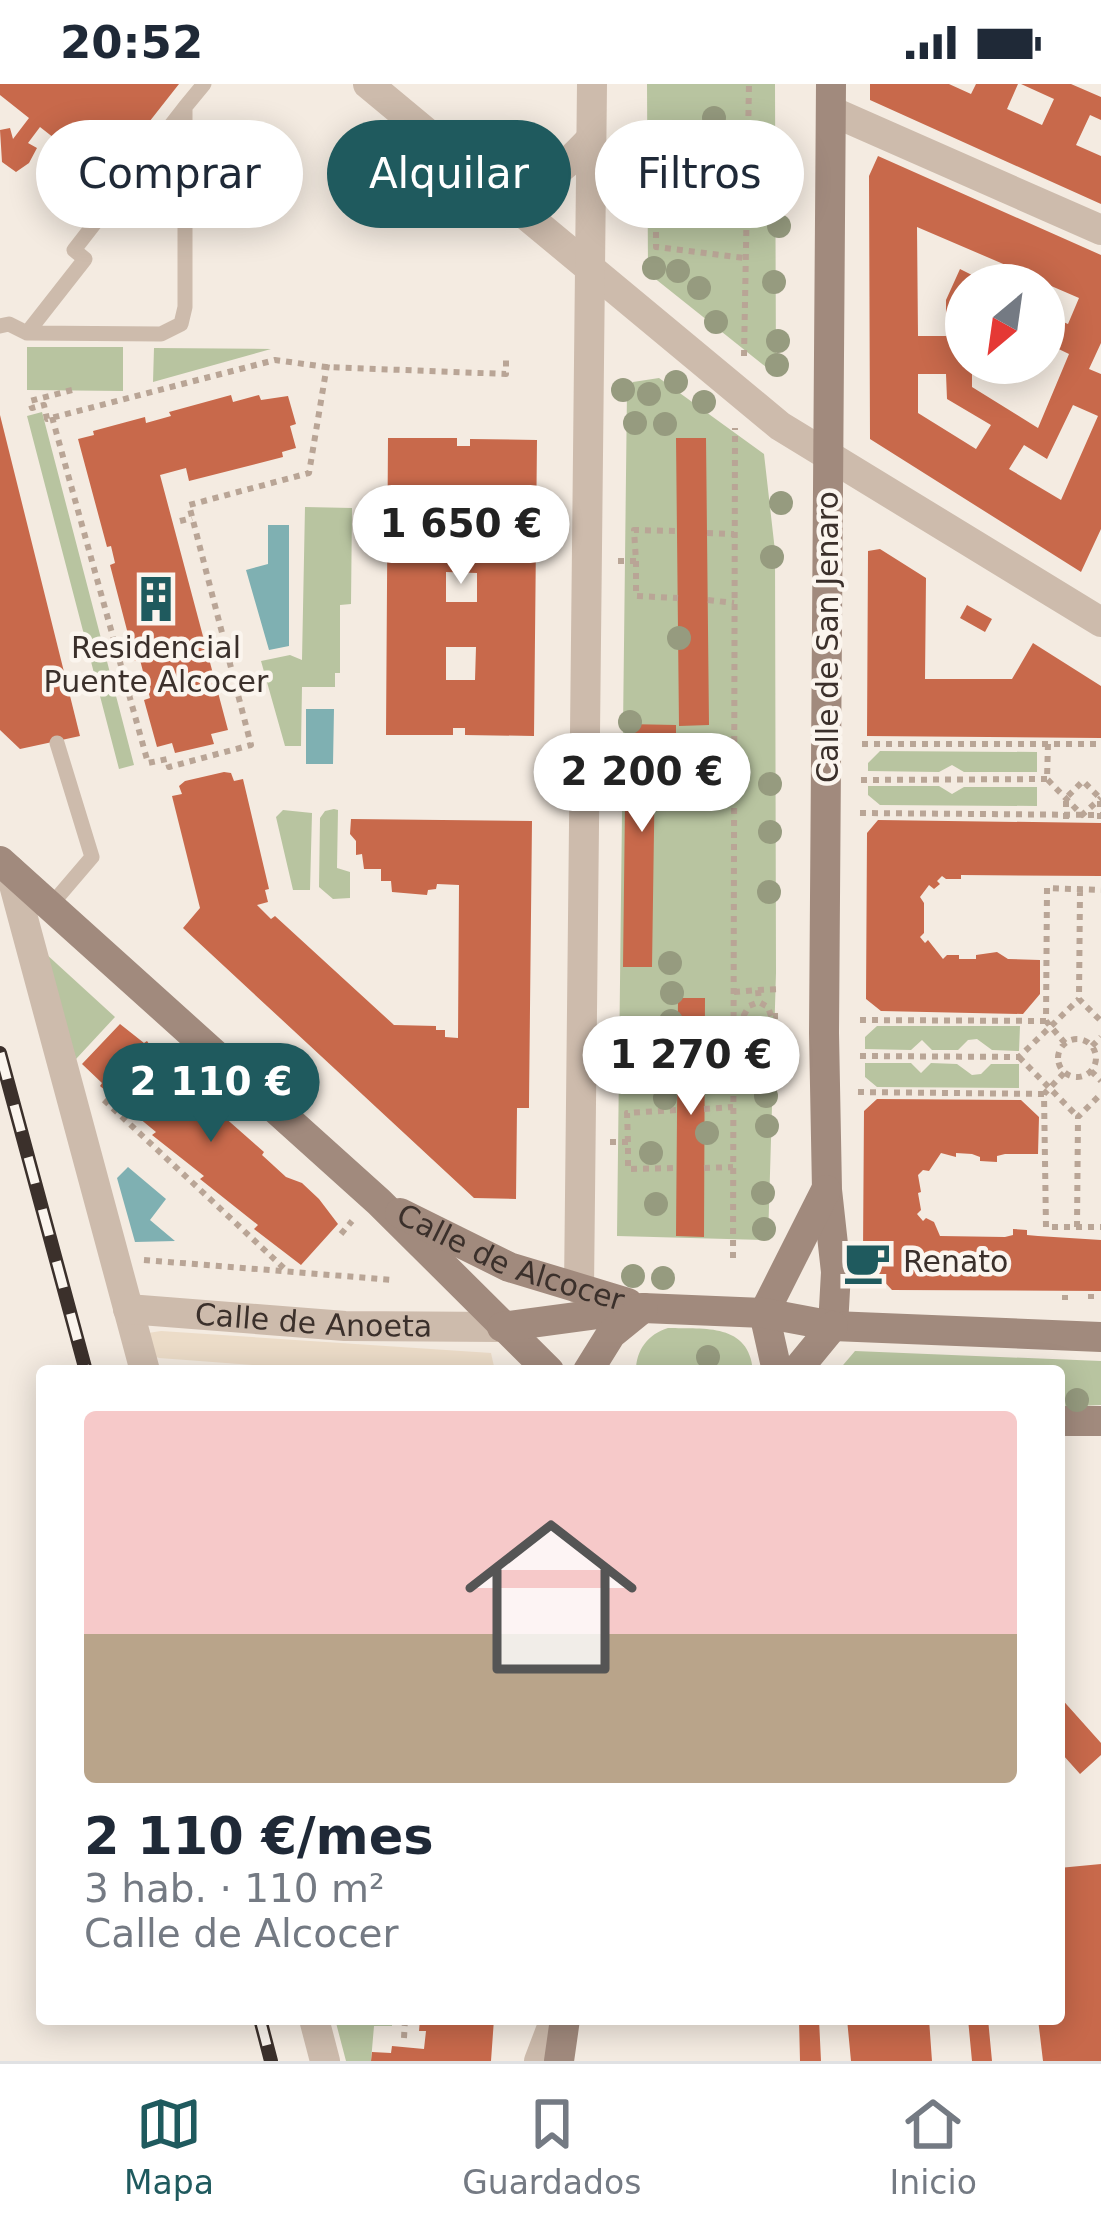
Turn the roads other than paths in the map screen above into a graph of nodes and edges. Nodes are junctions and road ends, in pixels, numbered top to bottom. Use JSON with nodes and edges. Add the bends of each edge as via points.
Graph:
{"nodes":[{"id":1,"x":204,"y":84,"type":"edge"},
{"id":2,"x":368,"y":84,"type":"edge"},
{"id":3,"x":592,"y":84,"type":"edge"},
{"id":4,"x":831,"y":98,"type":"edge"},
{"id":5,"x":185,"y":106,"type":"junction"},
{"id":6,"x":412,"y":120,"type":"edge"},
{"id":7,"x":591,"y":139,"type":"junction"},
{"id":8,"x":571,"y":158,"type":"edge"},
{"id":9,"x":542,"y":228,"type":"edge"},
{"id":10,"x":1101,"y":230,"type":"edge"},
{"id":11,"x":591,"y":269,"type":"junction"},
{"id":12,"x":0,"y":326,"type":"edge"},
{"id":13,"x":27,"y":333,"type":"junction"},
{"id":14,"x":830,"y":458,"type":"junction"},
{"id":15,"x":1100,"y":619,"type":"edge"},
{"id":16,"x":57,"y":743,"type":"dead end"},
{"id":17,"x":5,"y":866,"type":"edge"},
{"id":18,"x":51,"y":905,"type":"junction"},
{"id":19,"x":827,"y":1190,"type":"junction"},
{"id":20,"x":379,"y":1202,"type":"junction"},
{"id":21,"x":579,"y":1289,"type":"junction"},
{"id":22,"x":643,"y":1308,"type":"junction"},
{"id":23,"x":128,"y":1310,"type":"junction"},
{"id":24,"x":764,"y":1313,"type":"junction"},
{"id":25,"x":832,"y":1326,"type":"junction"},
{"id":26,"x":502,"y":1327,"type":"junction"},
{"id":27,"x":1101,"y":1337,"type":"edge"},
{"id":28,"x":143,"y":1365,"type":"edge"},
{"id":29,"x":543,"y":1365,"type":"edge"},
{"id":30,"x":592,"y":1365,"type":"edge"},
{"id":31,"x":776,"y":1365,"type":"edge"},
{"id":32,"x":801,"y":1365,"type":"edge"},
{"id":33,"x":1065,"y":1420,"type":"edge"},
{"id":34,"x":1101,"y":1420,"type":"edge"},
{"id":35,"x":316,"y":2025,"type":"edge"},
{"id":36,"x":553,"y":2025,"type":"edge"},
{"id":37,"x":564,"y":2025,"type":"edge"},
{"id":38,"x":325,"y":2061,"type":"edge"},
{"id":39,"x":539,"y":2061,"type":"edge"},
{"id":40,"x":560,"y":2061,"type":"edge"}],
"edges":[{"from":1,"to":5,"type":"lane"},
{"from":2,"to":6,"type":"street"},
{"from":3,"to":7,"type":"street"},
{"from":4,"to":10,"type":"street"},
{"from":4,"to":14,"type":"main road","name":"Calle de San Jenaro"},
{"from":5,"to":13,"type":"lane","via":[[74,250],[85,259]]},
{"from":5,"to":13,"type":"lane","via":[[181,323],[161,334]]},
{"from":7,"to":8,"type":"street"},
{"from":7,"to":11,"type":"street"},
{"from":9,"to":11,"type":"street"},
{"from":11,"to":14,"type":"street"},
{"from":11,"to":21,"type":"street"},
{"from":12,"to":13,"type":"lane"},
{"from":14,"to":15,"type":"street"},
{"from":14,"to":19,"type":"main road","name":"Calle de San Jenaro"},
{"from":16,"to":18,"type":"lane","via":[[92,857]]},
{"from":17,"to":18,"type":"main road","name":"Calle de Alcocer"},
{"from":17,"to":23,"type":"street"},
{"from":18,"to":20,"type":"main road","name":"Calle de Alcocer"},
{"from":19,"to":24,"type":"main road","name":"Calle de San Jenaro"},
{"from":19,"to":25,"type":"main road","name":"Calle de San Jenaro"},
{"from":20,"to":21,"type":"main road","name":"Calle de Alcocer","via":[[509,1268]]},
{"from":20,"to":26,"type":"main road","name":"Calle de Alcocer"},
{"from":21,"to":22,"type":"main road","name":"Calle de Alcocer"},
{"from":22,"to":24,"type":"main road","name":"Calle de Alcocer"},
{"from":22,"to":26,"type":"main road","name":"Calle de Alcocer"},
{"from":22,"to":30,"type":"main road","name":"Calle de Alcocer","via":[[610,1334]]},
{"from":23,"to":26,"type":"street","name":"Calle de Anoeta","via":[[345,1326]]},
{"from":23,"to":28,"type":"street"},
{"from":24,"to":25,"type":"main road","name":"Calle de Alcocer"},
{"from":24,"to":31,"type":"main road"},
{"from":25,"to":27,"type":"main road","name":"Calle de Alcocer"},
{"from":25,"to":32,"type":"main road"},
{"from":26,"to":29,"type":"main road","name":"Calle de Alcocer"},
{"from":33,"to":34,"type":"main road"},
{"from":35,"to":38,"type":"street"},
{"from":36,"to":39,"type":"street"},
{"from":37,"to":40,"type":"main road"}]}
